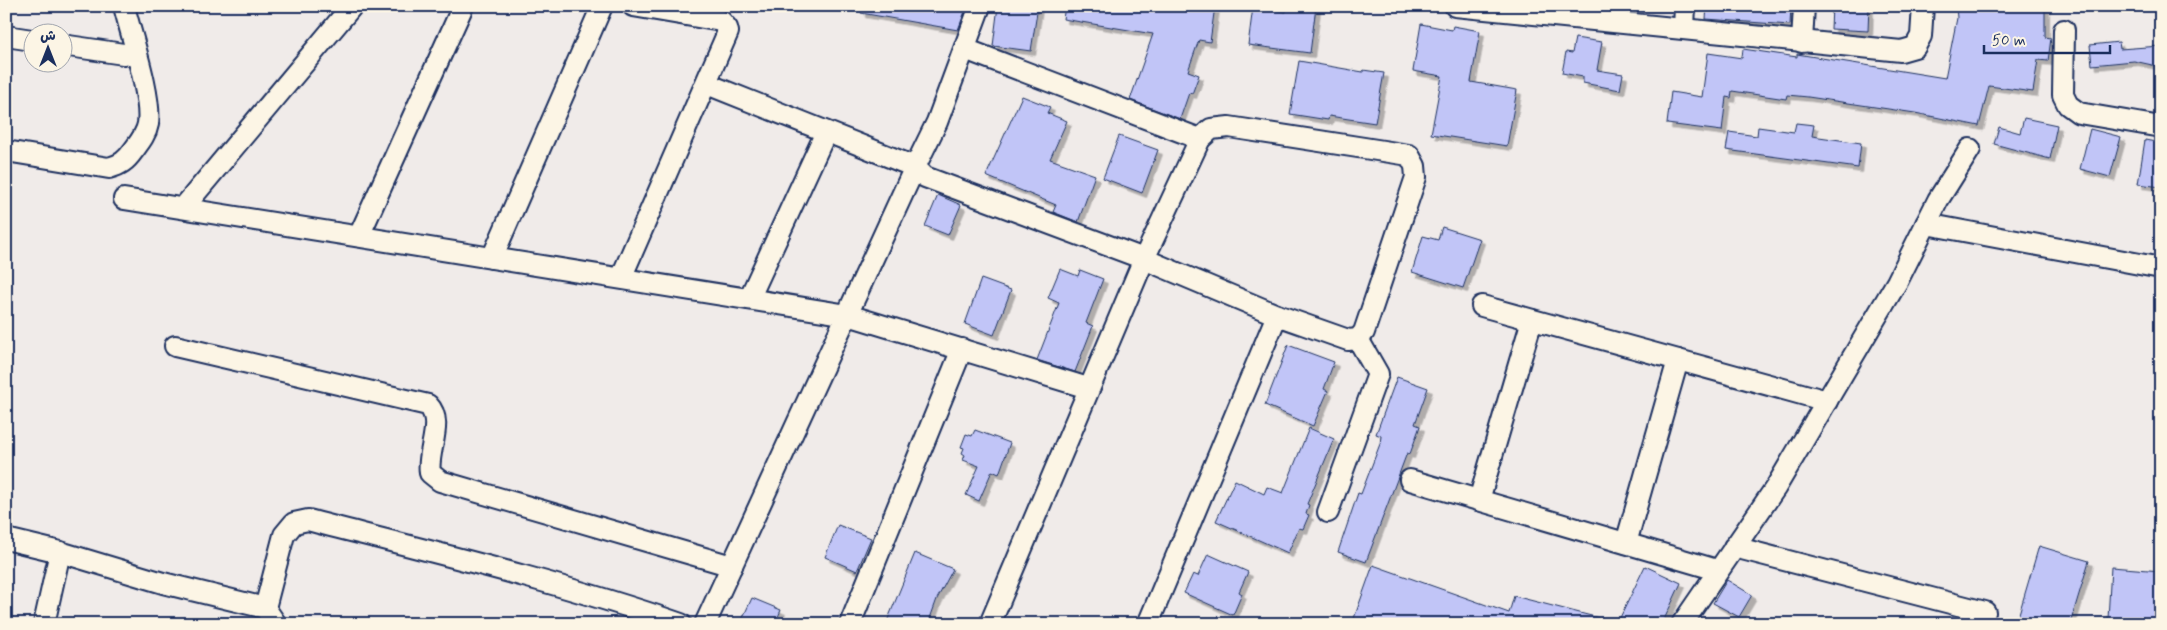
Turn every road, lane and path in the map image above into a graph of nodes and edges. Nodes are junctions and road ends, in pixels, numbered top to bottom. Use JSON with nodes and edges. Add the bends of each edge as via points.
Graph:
{"nodes":[{"id":1,"x":124,"y":6,"type":"edge"},
{"id":2,"x":352,"y":6,"type":"edge"},
{"id":3,"x":463,"y":6,"type":"edge"},
{"id":4,"x":602,"y":6,"type":"edge"},
{"id":5,"x":633,"y":6,"type":"edge"},
{"id":6,"x":980,"y":6,"type":"edge"},
{"id":7,"x":1454,"y":6,"type":"edge"},
{"id":8,"x":1685,"y":6,"type":"edge"},
{"id":9,"x":1804,"y":6,"type":"edge"},
{"id":10,"x":1923,"y":6,"type":"edge"},
{"id":11,"x":1563,"y":11,"type":"edge"},
{"id":12,"x":1684,"y":28,"type":"junction"},
{"id":13,"x":2064,"y":30,"type":"dead end"},
{"id":14,"x":6,"y":36,"type":"edge"},
{"id":15,"x":22,"y":38,"type":"edge"},
{"id":16,"x":1802,"y":42,"type":"junction"},
{"id":17,"x":72,"y":46,"type":"edge"},
{"id":18,"x":965,"y":49,"type":"junction"},
{"id":19,"x":136,"y":56,"type":"junction"},
{"id":20,"x":707,"y":84,"type":"junction"},
{"id":21,"x":2161,"y":126,"type":"edge"},
{"id":22,"x":826,"y":132,"type":"junction"},
{"id":23,"x":1200,"y":139,"type":"junction"},
{"id":24,"x":1970,"y":149,"type":"dead end"},
{"id":25,"x":6,"y":151,"type":"edge"},
{"id":26,"x":916,"y":167,"type":"junction"},
{"id":27,"x":124,"y":199,"type":"dead end"},
{"id":28,"x":183,"y":208,"type":"junction"},
{"id":29,"x":1926,"y":224,"type":"junction"},
{"id":30,"x":359,"y":236,"type":"junction"},
{"id":31,"x":492,"y":258,"type":"junction"},
{"id":32,"x":1144,"y":259,"type":"junction"},
{"id":33,"x":2161,"y":268,"type":"edge"},
{"id":34,"x":621,"y":278,"type":"junction"},
{"id":35,"x":749,"y":298,"type":"junction"},
{"id":36,"x":1482,"y":306,"type":"dead end"},
{"id":37,"x":848,"y":315,"type":"junction"},
{"id":38,"x":1277,"y":315,"type":"junction"},
{"id":39,"x":1532,"y":320,"type":"junction"},
{"id":40,"x":1358,"y":339,"type":"junction"},
{"id":41,"x":175,"y":346,"type":"dead end"},
{"id":42,"x":962,"y":349,"type":"junction"},
{"id":43,"x":1678,"y":360,"type":"junction"},
{"id":44,"x":1088,"y":388,"type":"junction"},
{"id":45,"x":1826,"y":401,"type":"junction"},
{"id":46,"x":1410,"y":480,"type":"dead end"},
{"id":47,"x":1479,"y":500,"type":"junction"},
{"id":48,"x":1328,"y":512,"type":"dead end"},
{"id":49,"x":6,"y":539,"type":"edge"},
{"id":50,"x":1626,"y":543,"type":"junction"},
{"id":51,"x":1734,"y":547,"type":"junction"},
{"id":52,"x":60,"y":552,"type":"junction"},
{"id":53,"x":732,"y":566,"type":"junction"},
{"id":54,"x":1717,"y":570,"type":"junction"},
{"id":55,"x":1985,"y":612,"type":"dead end"},
{"id":56,"x":270,"y":616,"type":"edge"},
{"id":57,"x":44,"y":624,"type":"edge"},
{"id":58,"x":681,"y":624,"type":"edge"},
{"id":59,"x":705,"y":624,"type":"edge"},
{"id":60,"x":850,"y":624,"type":"edge"},
{"id":61,"x":990,"y":624,"type":"edge"},
{"id":62,"x":1148,"y":624,"type":"edge"},
{"id":63,"x":1682,"y":624,"type":"edge"}],
"edges":[{"from":1,"to":19,"type":"street"},
{"from":2,"to":28,"type":"street"},
{"from":3,"to":30,"type":"street"},
{"from":4,"to":31,"type":"street"},
{"from":5,"to":20,"type":"street","via":[[725,24],[728,36]]},
{"from":6,"to":18,"type":"street"},
{"from":7,"to":11,"type":"street"},
{"from":8,"to":12,"type":"street"},
{"from":9,"to":16,"type":"street"},
{"from":10,"to":16,"type":"street","via":[[1921,36],[1915,47],[1902,51]]},
{"from":11,"to":12,"type":"street"},
{"from":12,"to":16,"type":"street"},
{"from":13,"to":21,"type":"street","via":[[2063,95],[2068,105],[2079,114]]},
{"from":14,"to":15,"type":"street"},
{"from":17,"to":19,"type":"street"},
{"from":18,"to":23,"type":"street"},
{"from":18,"to":26,"type":"street"},
{"from":19,"to":25,"type":"street","via":[[148,102],[148,124],[145,135],[119,166],[108,168]]},
{"from":20,"to":22,"type":"street"},
{"from":20,"to":34,"type":"street"},
{"from":22,"to":26,"type":"street"},
{"from":22,"to":35,"type":"street"},
{"from":23,"to":32,"type":"street"},
{"from":23,"to":40,"type":"street","via":[[1211,129],[1229,127],[1409,155],[1416,177],[1364,332]]},
{"from":24,"to":29,"type":"street"},
{"from":26,"to":32,"type":"street","via":[[925,177]]},
{"from":26,"to":37,"type":"street"},
{"from":27,"to":28,"type":"street"},
{"from":28,"to":30,"type":"street"},
{"from":29,"to":33,"type":"street"},
{"from":29,"to":45,"type":"street","via":[[1897,282]]},
{"from":30,"to":31,"type":"street"},
{"from":31,"to":34,"type":"street"},
{"from":32,"to":38,"type":"street"},
{"from":32,"to":44,"type":"street"},
{"from":34,"to":35,"type":"street"},
{"from":35,"to":37,"type":"street"},
{"from":36,"to":39,"type":"street"},
{"from":37,"to":42,"type":"street"},
{"from":37,"to":53,"type":"street"},
{"from":38,"to":40,"type":"street","via":[[1348,340]]},
{"from":38,"to":62,"type":"street"},
{"from":39,"to":43,"type":"street"},
{"from":39,"to":47,"type":"street"},
{"from":40,"to":48,"type":"street","via":[[1378,374]]},
{"from":41,"to":53,"type":"street","via":[[428,406],[434,411],[436,422],[428,462],[430,473],[440,481]]},
{"from":42,"to":44,"type":"street"},
{"from":42,"to":60,"type":"street"},
{"from":43,"to":45,"type":"street"},
{"from":43,"to":50,"type":"street"},
{"from":44,"to":61,"type":"street"},
{"from":45,"to":51,"type":"street","via":[[1776,488]]},
{"from":46,"to":47,"type":"street"},
{"from":47,"to":50,"type":"street"},
{"from":49,"to":52,"type":"street"},
{"from":50,"to":54,"type":"street"},
{"from":51,"to":54,"type":"street"},
{"from":51,"to":55,"type":"street"},
{"from":52,"to":56,"type":"street"},
{"from":52,"to":57,"type":"street"},
{"from":53,"to":59,"type":"street"},
{"from":54,"to":63,"type":"street"},
{"from":56,"to":58,"type":"street","via":[[284,535],[294,523],[308,520],[468,560]]}]}
